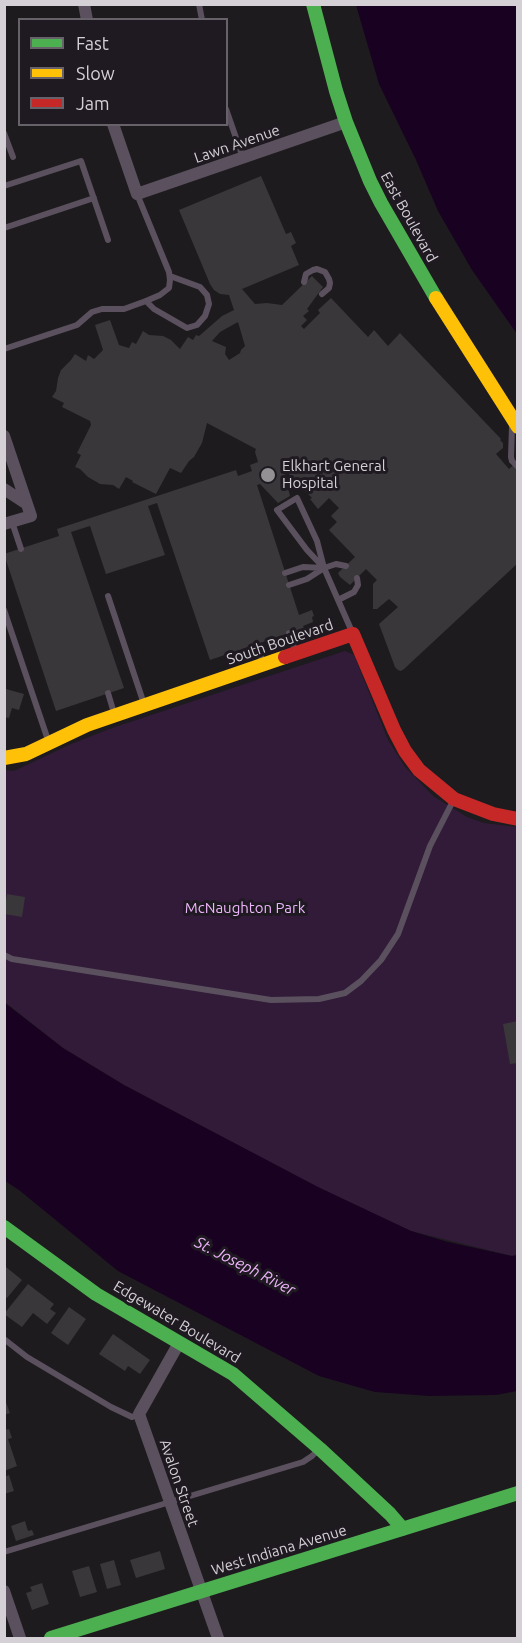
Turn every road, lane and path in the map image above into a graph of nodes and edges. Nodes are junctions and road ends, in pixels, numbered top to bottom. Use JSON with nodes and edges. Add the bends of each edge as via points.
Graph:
{"nodes":[{"id":1,"x":313,"y":4,"type":"edge"},
{"id":2,"x":228,"y":115,"type":"edge"},
{"id":3,"x":346,"y":122,"type":"junction"},
{"id":4,"x":113,"y":126,"type":"edge"},
{"id":5,"x":4,"y":133,"type":"edge"},
{"id":6,"x":13,"y":157,"type":"dead end"},
{"id":7,"x":243,"y":158,"type":"junction"},
{"id":8,"x":4,"y":186,"type":"edge"},
{"id":9,"x":137,"y":194,"type":"junction"},
{"id":10,"x":94,"y":198,"type":"junction"},
{"id":11,"x":4,"y":228,"type":"edge"},
{"id":12,"x":108,"y":240,"type":"dead end"},
{"id":13,"x":170,"y":276,"type":"junction"},
{"id":14,"x":304,"y":282,"type":"dead end"},
{"id":15,"x":322,"y":294,"type":"dead end"},
{"id":16,"x":146,"y":301,"type":"junction"},
{"id":17,"x":4,"y":349,"type":"edge"},
{"id":18,"x":515,"y":423,"type":"edge"},
{"id":19,"x":4,"y":436,"type":"edge"},
{"id":20,"x":518,"y":466,"type":"edge"},
{"id":21,"x":4,"y":489,"type":"edge"},
{"id":22,"x":29,"y":510,"type":"junction"},
{"id":23,"x":8,"y":523,"type":"edge"},
{"id":24,"x":21,"y":549,"type":"dead end"},
{"id":25,"x":346,"y":566,"type":"dead end"},
{"id":26,"x":324,"y":568,"type":"junction"},
{"id":27,"x":285,"y":573,"type":"dead end"},
{"id":28,"x":357,"y":578,"type":"dead end"},
{"id":29,"x":289,"y":585,"type":"dead end"},
{"id":30,"x":108,"y":596,"type":"dead end"},
{"id":31,"x":338,"y":600,"type":"junction"},
{"id":32,"x":4,"y":610,"type":"edge"},
{"id":33,"x":289,"y":633,"type":"dead end"},
{"id":34,"x":353,"y":634,"type":"junction"},
{"id":35,"x":257,"y":644,"type":"dead end"},
{"id":36,"x":296,"y":654,"type":"junction"},
{"id":37,"x":264,"y":664,"type":"junction"},
{"id":38,"x":108,"y":693,"type":"dead end"},
{"id":39,"x":144,"y":705,"type":"junction"},
{"id":40,"x":115,"y":715,"type":"junction"},
{"id":41,"x":49,"y":743,"type":"junction"},
{"id":42,"x":4,"y":758,"type":"edge"},
{"id":43,"x":454,"y":799,"type":"junction"},
{"id":44,"x":518,"y":819,"type":"edge"},
{"id":45,"x":4,"y":956,"type":"edge"},
{"id":46,"x":4,"y":1227,"type":"edge"},
{"id":47,"x":4,"y":1340,"type":"edge"},
{"id":48,"x":179,"y":1343,"type":"junction"},
{"id":49,"x":139,"y":1414,"type":"junction"},
{"id":50,"x":320,"y":1449,"type":"junction"},
{"id":51,"x":518,"y":1493,"type":"edge"},
{"id":52,"x":170,"y":1502,"type":"junction"},
{"id":53,"x":403,"y":1529,"type":"junction"},
{"id":54,"x":4,"y":1552,"type":"edge"},
{"id":55,"x":4,"y":1591,"type":"edge"},
{"id":56,"x":202,"y":1591,"type":"junction"},
{"id":57,"x":20,"y":1638,"type":"edge"},
{"id":58,"x":51,"y":1638,"type":"edge"},
{"id":59,"x":218,"y":1638,"type":"edge"}],
"edges":[{"from":1,"to":3,"type":"street","name":"East Boulevard"},
{"from":2,"to":7,"type":"lane"},
{"from":3,"to":7,"type":"street","name":"Lawn Avenue"},
{"from":3,"to":18,"type":"street","name":"East Boulevard","via":[[386,211]]},
{"from":4,"to":9,"type":"street"},
{"from":5,"to":6,"type":"lane"},
{"from":7,"to":9,"type":"street","name":"Lawn Avenue"},
{"from":8,"to":10,"type":"lane","via":[[81,161]]},
{"from":9,"to":13,"type":"lane"},
{"from":10,"to":11,"type":"lane"},
{"from":10,"to":12,"type":"lane"},
{"from":13,"to":16,"type":"lane","via":[[166,292]]},
{"from":13,"to":16,"type":"lane","via":[[200,286],[207,295],[209,304],[197,325],[187,328]]},
{"from":14,"to":15,"type":"lane","via":[[306,274],[313,270],[325,272],[330,283]]},
{"from":16,"to":17,"type":"lane","via":[[124,309],[92,312],[77,325]]},
{"from":18,"to":20,"type":"lane","via":[[511,457]]},
{"from":19,"to":22,"type":"street"},
{"from":21,"to":22,"type":"street"},
{"from":22,"to":23,"type":"street"},
{"from":23,"to":24,"type":"lane"},
{"from":25,"to":26,"type":"lane"},
{"from":26,"to":26,"type":"lane","via":[[317,541],[297,498],[277,510]]},
{"from":26,"to":27,"type":"lane","via":[[303,567]]},
{"from":26,"to":29,"type":"lane"},
{"from":26,"to":31,"type":"lane"},
{"from":28,"to":31,"type":"lane","via":[[354,592]]},
{"from":30,"to":39,"type":"lane"},
{"from":31,"to":34,"type":"lane"},
{"from":32,"to":41,"type":"lane"},
{"from":33,"to":36,"type":"lane"},
{"from":34,"to":36,"type":"street","name":"South Boulevard"},
{"from":34,"to":43,"type":"street","name":"South Boulevard","via":[[405,751],[433,783]]},
{"from":35,"to":37,"type":"lane"},
{"from":36,"to":37,"type":"street","name":"South Boulevard"},
{"from":37,"to":39,"type":"street","name":"South Boulevard"},
{"from":38,"to":40,"type":"lane"},
{"from":39,"to":40,"type":"street","name":"South Boulevard"},
{"from":40,"to":41,"type":"street","name":"South Boulevard"},
{"from":41,"to":42,"type":"street","name":"South Boulevard","via":[[26,754]]},
{"from":43,"to":44,"type":"street","name":"South Boulevard"},
{"from":43,"to":45,"type":"lane","via":[[430,846],[398,934],[381,960],[345,993],[319,999],[271,1000]]},
{"from":46,"to":48,"type":"street","name":"Edgewater Boulevard","via":[[96,1294]]},
{"from":47,"to":49,"type":"lane","via":[[126,1415]]},
{"from":48,"to":49,"type":"street"},
{"from":48,"to":50,"type":"street","name":"Edgewater Boulevard","via":[[233,1374]]},
{"from":49,"to":52,"type":"street","name":"Avalon Street"},
{"from":50,"to":52,"type":"lane","via":[[303,1462]]},
{"from":50,"to":53,"type":"street","name":"Edgewater Boulevard"},
{"from":51,"to":53,"type":"street","name":"West Indiana Avenue"},
{"from":52,"to":54,"type":"lane"},
{"from":52,"to":56,"type":"street","name":"Avalon Street"},
{"from":53,"to":56,"type":"street","name":"West Indiana Avenue"},
{"from":55,"to":57,"type":"street"},
{"from":56,"to":58,"type":"street","name":"West Indiana Avenue"},
{"from":56,"to":59,"type":"street","name":"Avalon Street"}]}
